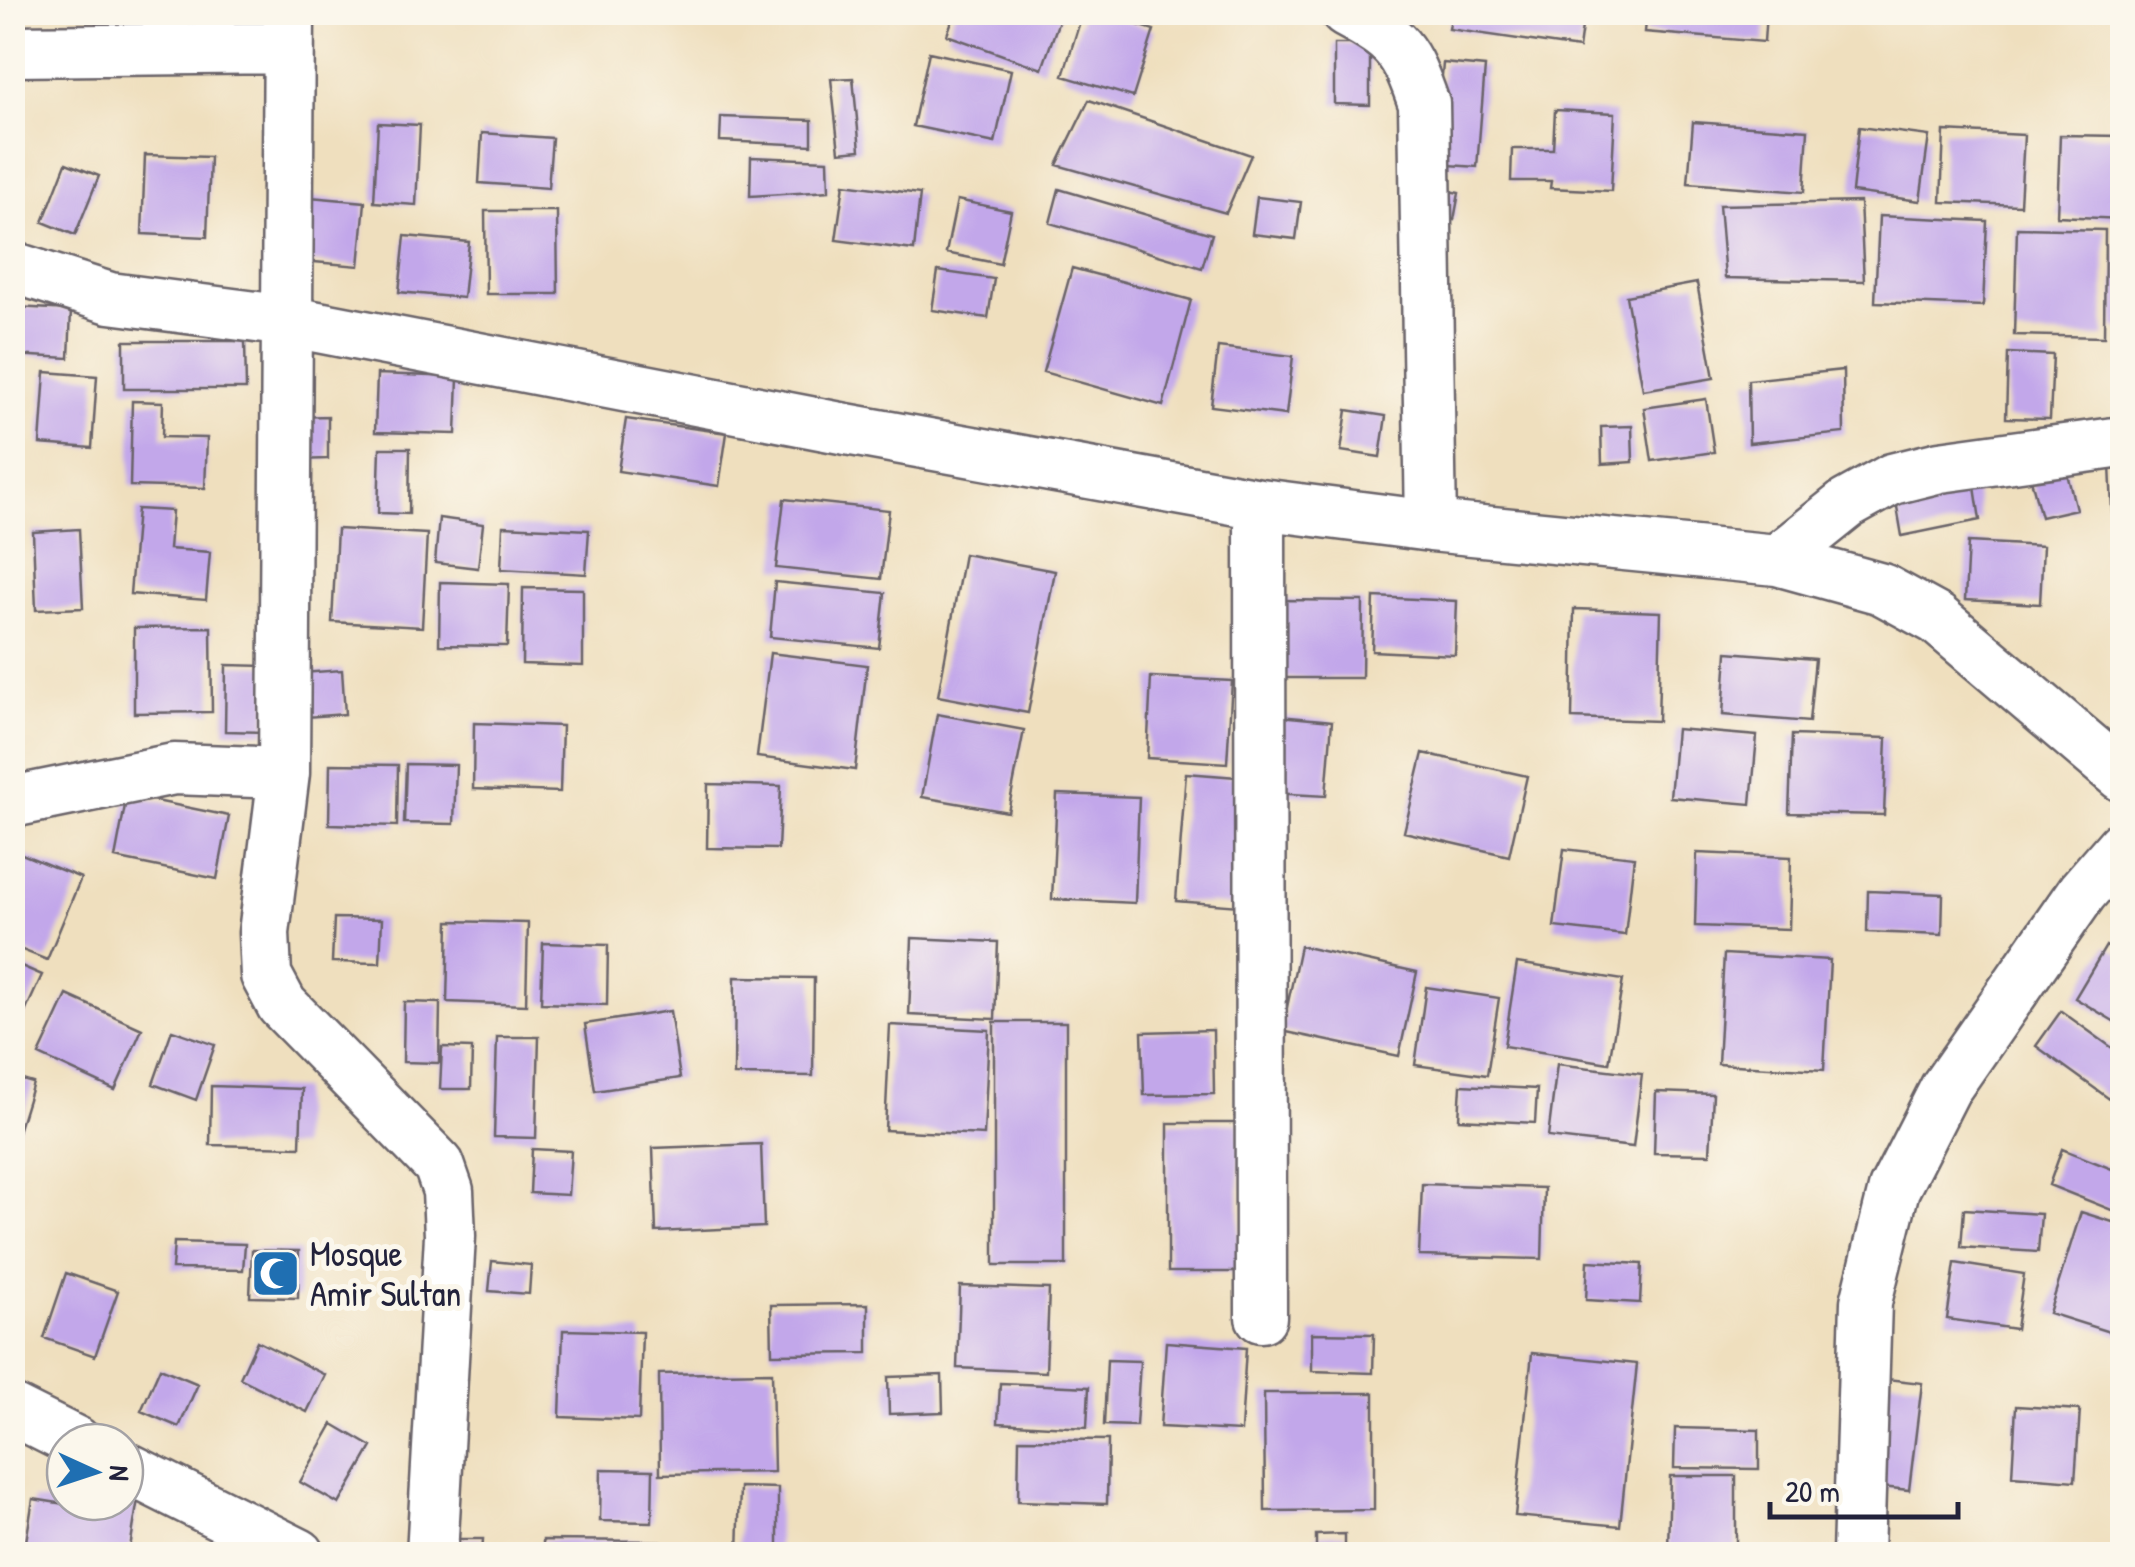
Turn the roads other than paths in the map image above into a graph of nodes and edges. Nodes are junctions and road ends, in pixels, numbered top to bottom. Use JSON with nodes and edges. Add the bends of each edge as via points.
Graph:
{"nodes":[{"id":1,"x":1346,"y":12,"type":"edge"},
{"id":2,"x":288,"y":30,"type":"edge"},
{"id":3,"x":12,"y":51,"type":"edge"},
{"id":4,"x":12,"y":267,"type":"edge"},
{"id":5,"x":287,"y":322,"type":"junction"},
{"id":6,"x":2122,"y":442,"type":"edge"},
{"id":7,"x":1260,"y":504,"type":"junction"},
{"id":8,"x":1430,"y":526,"type":"junction"},
{"id":9,"x":1777,"y":560,"type":"junction"},
{"id":10,"x":284,"y":774,"type":"junction"},
{"id":11,"x":2122,"y":776,"type":"edge"},
{"id":12,"x":12,"y":802,"type":"edge"},
{"id":13,"x":2122,"y":846,"type":"edge"},
{"id":14,"x":1261,"y":1317,"type":"dead end"},
{"id":15,"x":12,"y":1410,"type":"edge"},
{"id":16,"x":45,"y":1426,"type":"edge"},
{"id":17,"x":145,"y":1477,"type":"edge"},
{"id":18,"x":299,"y":1554,"type":"edge"},
{"id":19,"x":432,"y":1554,"type":"edge"},
{"id":20,"x":1858,"y":1554,"type":"edge"}],
"edges":[{"from":1,"to":8,"type":"street","via":[[1388,34],[1412,68],[1424,104]]},
{"from":2,"to":3,"type":"street"},
{"from":2,"to":5,"type":"street"},
{"from":4,"to":5,"type":"street","via":[[110,298]]},
{"from":5,"to":7,"type":"street"},
{"from":5,"to":10,"type":"street"},
{"from":6,"to":9,"type":"street","via":[[1892,479],[1847,504]]},
{"from":7,"to":8,"type":"street"},
{"from":7,"to":14,"type":"street"},
{"from":8,"to":9,"type":"street"},
{"from":9,"to":11,"type":"street","via":[[1882,589],[1937,619]]},
{"from":10,"to":12,"type":"street","via":[[174,769]]},
{"from":10,"to":19,"type":"street","via":[[264,933],[266,975],[282,1005],[438,1165],[448,1191]]},
{"from":13,"to":20,"type":"street","via":[[2082,892],[1946,1089],[1894,1188],[1866,1302]]},
{"from":15,"to":16,"type":"street"},
{"from":17,"to":18,"type":"street"}]}
